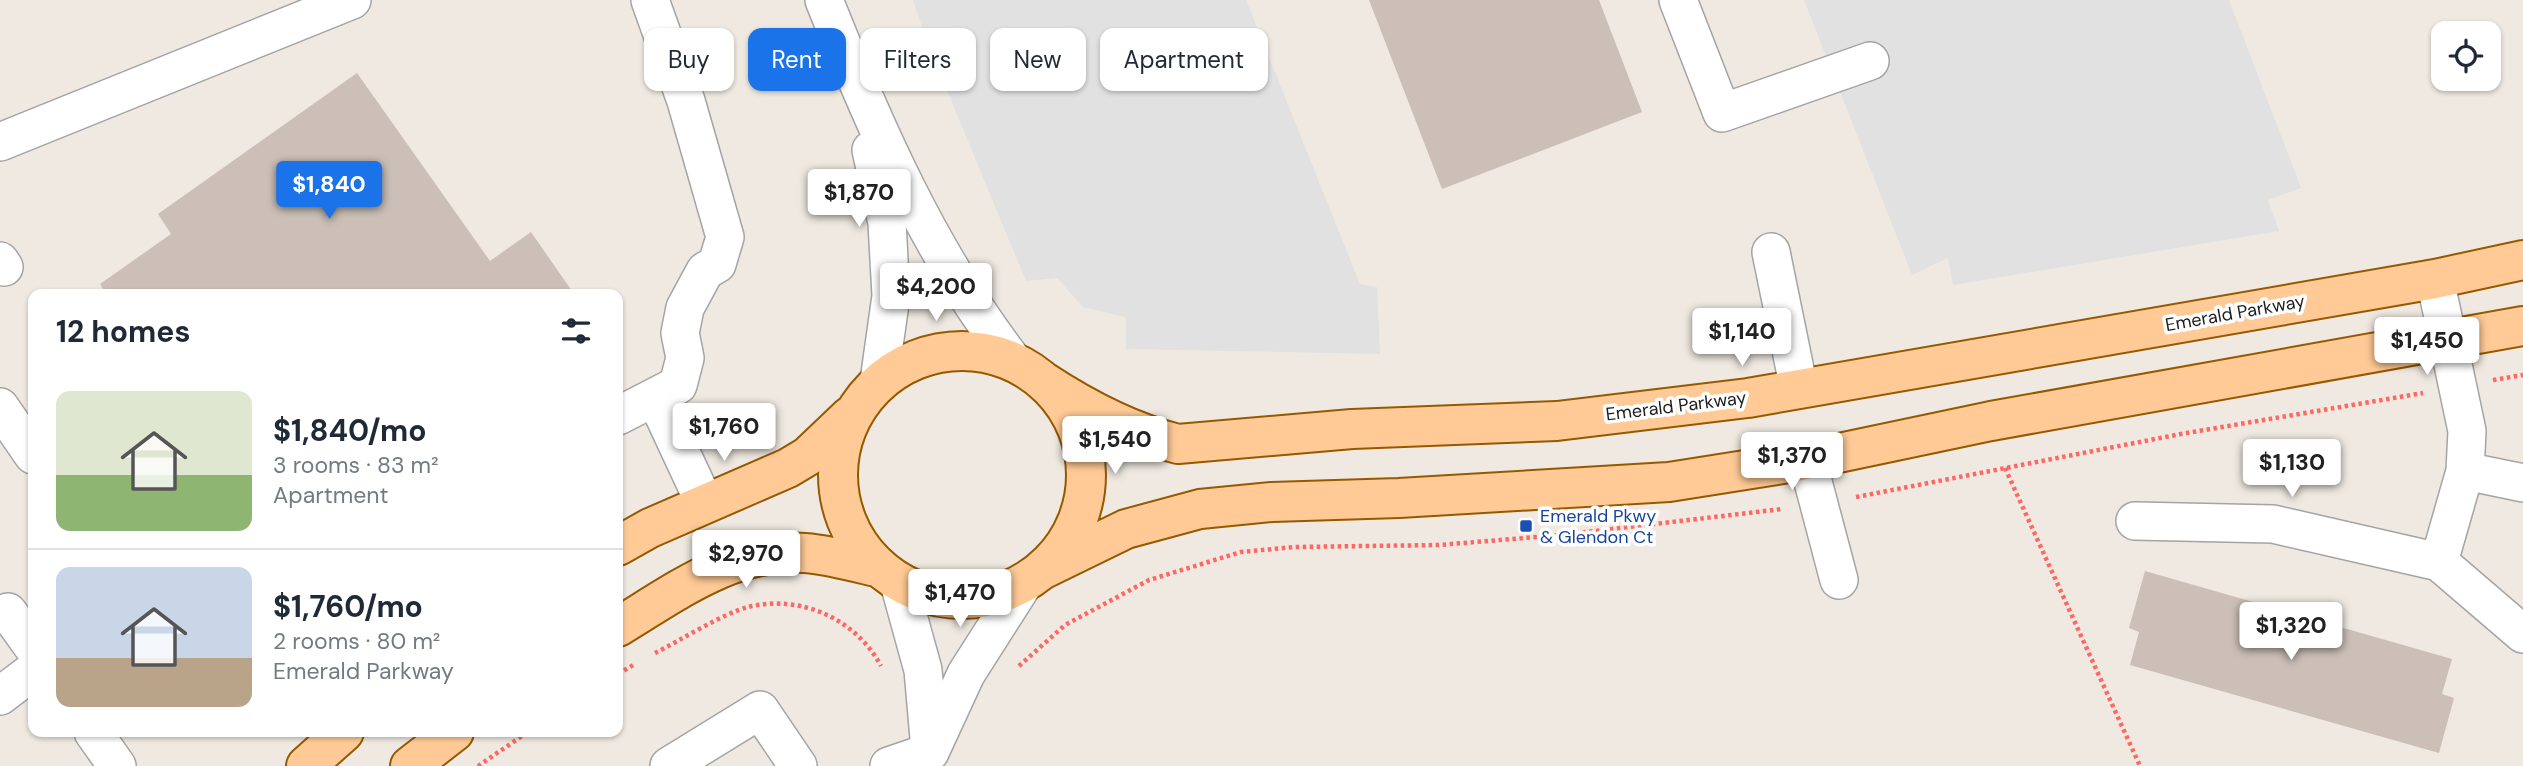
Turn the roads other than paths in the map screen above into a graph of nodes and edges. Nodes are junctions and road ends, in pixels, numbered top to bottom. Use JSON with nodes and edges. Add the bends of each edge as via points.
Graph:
{"nodes":[{"id":1,"x":352,"y":0,"type":"edge"},
{"id":2,"x":650,"y":0,"type":"edge"},
{"id":3,"x":824,"y":0,"type":"edge"},
{"id":4,"x":1678,"y":0,"type":"edge"},
{"id":5,"x":1870,"y":61,"type":"dead end"},
{"id":6,"x":855,"y":77,"type":"junction"},
{"id":7,"x":0,"y":142,"type":"edge"},
{"id":8,"x":1771,"y":252,"type":"dead end"},
{"id":9,"x":2523,"y":260,"type":"edge"},
{"id":10,"x":2435,"y":279,"type":"junction"},
{"id":11,"x":2523,"y":326,"type":"edge"},
{"id":12,"x":2449,"y":341,"type":"junction"},
{"id":13,"x":1028,"y":371,"type":"junction"},
{"id":14,"x":880,"y":381,"type":"junction"},
{"id":15,"x":1799,"y":389,"type":"junction"},
{"id":16,"x":656,"y":399,"type":"junction"},
{"id":17,"x":0,"y":407,"type":"edge"},
{"id":18,"x":854,"y":412,"type":"junction"},
{"id":19,"x":623,"y":414,"type":"edge"},
{"id":20,"x":28,"y":449,"type":"edge"},
{"id":21,"x":1807,"y":459,"type":"junction"},
{"id":22,"x":2465,"y":471,"type":"junction"},
{"id":23,"x":2523,"y":483,"type":"edge"},
{"id":24,"x":705,"y":504,"type":"junction"},
{"id":25,"x":2135,"y":521,"type":"dead end"},
{"id":26,"x":623,"y":544,"type":"edge"},
{"id":27,"x":2439,"y":562,"type":"junction"},
{"id":28,"x":890,"y":575,"type":"junction"},
{"id":29,"x":1033,"y":577,"type":"junction"},
{"id":30,"x":1839,"y":580,"type":"dead end"},
{"id":31,"x":8,"y":612,"type":"dead end"},
{"id":32,"x":623,"y":624,"type":"edge"},
{"id":33,"x":2523,"y":635,"type":"edge"},
{"id":34,"x":28,"y":640,"type":"edge"},
{"id":35,"x":28,"y":675,"type":"edge"},
{"id":36,"x":0,"y":696,"type":"edge"},
{"id":37,"x":97,"y":737,"type":"edge"},
{"id":38,"x":338,"y":737,"type":"edge"},
{"id":39,"x":448,"y":737,"type":"edge"},
{"id":40,"x":932,"y":759,"type":"edge"},
{"id":41,"x":117,"y":766,"type":"edge"},
{"id":42,"x":306,"y":766,"type":"edge"},
{"id":43,"x":410,"y":766,"type":"edge"},
{"id":44,"x":669,"y":766,"type":"edge"},
{"id":45,"x":798,"y":766,"type":"edge"},
{"id":46,"x":889,"y":766,"type":"edge"}],
"edges":[{"from":1,"to":7,"type":"street"},
{"from":2,"to":16,"type":"street","via":[[686,101],[725,236],[717,264],[705,271],[685,308],[680,333],[685,358],[678,385]]},
{"from":3,"to":6,"type":"street"},
{"from":4,"to":5,"type":"street","via":[[1723,113]]},
{"from":6,"to":13,"type":"street","via":[[935,247],[972,309]]},
{"from":6,"to":14,"type":"street","via":[[887,223],[891,296]]},
{"from":8,"to":15,"type":"street"},
{"from":9,"to":10,"type":"main road","name":"Emerald Parkway"},
{"from":10,"to":12,"type":"street"},
{"from":10,"to":15,"type":"main road","name":"Emerald Parkway"},
{"from":11,"to":12,"type":"main road"},
{"from":12,"to":21,"type":"main road","via":[[1992,421]]},
{"from":12,"to":22,"type":"street","via":[[2467,431]]},
{"from":13,"to":14,"type":"main road","via":[[979,351],[943,352],[909,362]]},
{"from":13,"to":15,"type":"main road","name":"Emerald Parkway","via":[[1074,402],[1151,437],[1178,444],[1352,429],[1557,421]]},
{"from":13,"to":29,"type":"main road","via":[[1072,419],[1085,464],[1081,511],[1072,533]]},
{"from":14,"to":18,"type":"main road"},
{"from":16,"to":19,"type":"street"},
{"from":16,"to":24,"type":"street"},
{"from":17,"to":20,"type":"street"},
{"from":18,"to":24,"type":"main road","via":[[808,456]]},
{"from":18,"to":28,"type":"main road","via":[[839,458],[842,507],[856,540]]},
{"from":21,"to":29,"type":"main road","via":[[1669,482],[1200,509],[1126,529]]},
{"from":21,"to":30,"type":"street"},
{"from":22,"to":23,"type":"street"},
{"from":22,"to":27,"type":"street"},
{"from":24,"to":26,"type":"main road"},
{"from":25,"to":27,"type":"street","via":[[2273,524]]},
{"from":27,"to":33,"type":"street"},
{"from":28,"to":29,"type":"main road","via":[[923,594],[962,600],[1000,594]]},
{"from":28,"to":32,"type":"main road","via":[[804,553],[748,557],[707,573]]},
{"from":28,"to":40,"type":"street","via":[[923,670]]},
{"from":29,"to":40,"type":"street","via":[[966,674]]},
{"from":31,"to":34,"type":"street"},
{"from":35,"to":36,"type":"street"},
{"from":37,"to":41,"type":"street"},
{"from":38,"to":42,"type":"main road"},
{"from":39,"to":43,"type":"main road"},
{"from":40,"to":46,"type":"street"},
{"from":44,"to":45,"type":"street","via":[[760,710]]}]}
